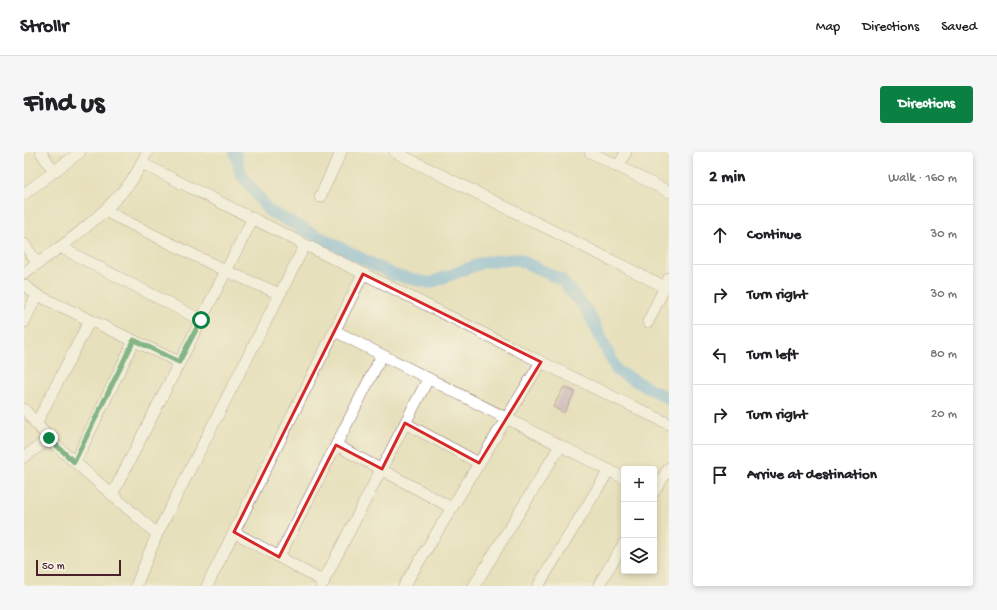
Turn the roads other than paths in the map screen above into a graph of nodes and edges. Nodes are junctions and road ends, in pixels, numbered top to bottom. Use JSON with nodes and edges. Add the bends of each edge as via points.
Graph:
{"nodes":[{"id":1,"x":41,"y":152,"type":"edge"},
{"id":2,"x":80,"y":152,"type":"edge"},
{"id":3,"x":341,"y":152,"type":"edge"},
{"id":4,"x":395,"y":152,"type":"edge"},
{"id":5,"x":590,"y":152,"type":"edge"},
{"id":6,"x":626,"y":152,"type":"edge"},
{"id":7,"x":145,"y":155,"type":"edge"},
{"id":8,"x":618,"y":166,"type":"junction"},
{"id":9,"x":54,"y":172,"type":"junction"},
{"id":10,"x":669,"y":192,"type":"edge"},
{"id":11,"x":24,"y":194,"type":"edge"},
{"id":12,"x":320,"y":197,"type":"dead end"},
{"id":13,"x":105,"y":211,"type":"junction"},
{"id":14,"x":253,"y":218,"type":"junction"},
{"id":15,"x":24,"y":244,"type":"edge"},
{"id":16,"x":306,"y":245,"type":"junction"},
{"id":17,"x":60,"y":247,"type":"junction"},
{"id":18,"x":38,"y":264,"type":"junction"},
{"id":19,"x":226,"y":271,"type":"junction"},
{"id":20,"x":24,"y":273,"type":"edge"},
{"id":21,"x":363,"y":274,"type":"junction"},
{"id":22,"x":667,"y":283,"type":"edge"},
{"id":23,"x":24,"y":285,"type":"edge"},
{"id":24,"x":280,"y":294,"type":"junction"},
{"id":25,"x":37,"y":295,"type":"junction"},
{"id":26,"x":90,"y":320,"type":"junction"},
{"id":27,"x":201,"y":320,"type":"junction"},
{"id":28,"x":24,"y":322,"type":"edge"},
{"id":29,"x":648,"y":322,"type":"dead end"},
{"id":30,"x":335,"y":331,"type":"junction"},
{"id":31,"x":134,"y":340,"type":"junction"},
{"id":32,"x":382,"y":355,"type":"junction"},
{"id":33,"x":179,"y":362,"type":"junction"},
{"id":34,"x":541,"y":362,"type":"junction"},
{"id":35,"x":428,"y":379,"type":"junction"},
{"id":36,"x":24,"y":409,"type":"edge"},
{"id":37,"x":506,"y":419,"type":"junction"},
{"id":38,"x":405,"y":423,"type":"junction"},
{"id":39,"x":36,"y":424,"type":"junction"},
{"id":40,"x":669,"y":424,"type":"edge"},
{"id":41,"x":49,"y":438,"type":"junction"},
{"id":42,"x":336,"y":445,"type":"junction"},
{"id":43,"x":560,"y":446,"type":"junction"},
{"id":44,"x":24,"y":457,"type":"edge"},
{"id":45,"x":74,"y":462,"type":"junction"},
{"id":46,"x":479,"y":463,"type":"junction"},
{"id":47,"x":669,"y":468,"type":"edge"},
{"id":48,"x":382,"y":469,"type":"junction"},
{"id":49,"x":609,"y":470,"type":"junction"},
{"id":50,"x":621,"y":476,"type":"edge"},
{"id":51,"x":657,"y":487,"type":"edge"},
{"id":52,"x":112,"y":495,"type":"junction"},
{"id":53,"x":452,"y":508,"type":"junction"},
{"id":54,"x":234,"y":532,"type":"junction"},
{"id":55,"x":157,"y":534,"type":"junction"},
{"id":56,"x":621,"y":548,"type":"edge"},
{"id":57,"x":279,"y":557,"type":"junction"},
{"id":58,"x":209,"y":583,"type":"edge"},
{"id":59,"x":323,"y":584,"type":"edge"},
{"id":60,"x":136,"y":586,"type":"edge"},
{"id":61,"x":220,"y":586,"type":"edge"},
{"id":62,"x":404,"y":586,"type":"edge"},
{"id":63,"x":474,"y":586,"type":"edge"},
{"id":64,"x":538,"y":586,"type":"edge"},
{"id":65,"x":598,"y":586,"type":"edge"}],
"edges":[{"from":1,"to":9,"type":"street"},
{"from":2,"to":9,"type":"street"},
{"from":3,"to":12,"type":"street"},
{"from":4,"to":22,"type":"street"},
{"from":5,"to":8,"type":"street"},
{"from":6,"to":8,"type":"street"},
{"from":7,"to":13,"type":"street","via":[[130,183]]},
{"from":7,"to":14,"type":"street"},
{"from":8,"to":10,"type":"street"},
{"from":9,"to":11,"type":"street"},
{"from":13,"to":17,"type":"street"},
{"from":13,"to":19,"type":"street"},
{"from":14,"to":16,"type":"street"},
{"from":14,"to":19,"type":"street"},
{"from":15,"to":18,"type":"street"},
{"from":16,"to":21,"type":"street"},
{"from":16,"to":24,"type":"street"},
{"from":17,"to":18,"type":"street"},
{"from":17,"to":27,"type":"street"},
{"from":18,"to":20,"type":"street"},
{"from":19,"to":24,"type":"street"},
{"from":19,"to":27,"type":"street"},
{"from":21,"to":30,"type":"street"},
{"from":21,"to":34,"type":"street"},
{"from":22,"to":29,"type":"street"},
{"from":23,"to":25,"type":"street"},
{"from":24,"to":55,"type":"street"},
{"from":25,"to":26,"type":"street"},
{"from":25,"to":28,"type":"street"},
{"from":26,"to":31,"type":"street"},
{"from":26,"to":39,"type":"street"},
{"from":27,"to":33,"type":"street"},
{"from":30,"to":32,"type":"street"},
{"from":30,"to":54,"type":"street"},
{"from":31,"to":33,"type":"street"},
{"from":31,"to":45,"type":"street"},
{"from":32,"to":35,"type":"street"},
{"from":32,"to":42,"type":"street"},
{"from":33,"to":52,"type":"street"},
{"from":34,"to":37,"type":"street"},
{"from":34,"to":40,"type":"street"},
{"from":35,"to":37,"type":"street"},
{"from":35,"to":38,"type":"street"},
{"from":36,"to":39,"type":"street"},
{"from":37,"to":43,"type":"street"},
{"from":37,"to":46,"type":"street"},
{"from":38,"to":46,"type":"street"},
{"from":38,"to":48,"type":"street"},
{"from":39,"to":41,"type":"street"},
{"from":41,"to":44,"type":"street"},
{"from":41,"to":45,"type":"street"},
{"from":42,"to":48,"type":"street"},
{"from":42,"to":57,"type":"street"},
{"from":43,"to":49,"type":"street"},
{"from":43,"to":63,"type":"street"},
{"from":45,"to":52,"type":"street"},
{"from":46,"to":53,"type":"street"},
{"from":47,"to":51,"type":"street"},
{"from":48,"to":53,"type":"street"},
{"from":48,"to":59,"type":"street"},
{"from":49,"to":50,"type":"street"},
{"from":49,"to":64,"type":"street"},
{"from":52,"to":55,"type":"street"},
{"from":53,"to":62,"type":"street"},
{"from":54,"to":57,"type":"street"},
{"from":54,"to":58,"type":"street"},
{"from":55,"to":60,"type":"street"},
{"from":56,"to":65,"type":"street"},
{"from":57,"to":59,"type":"street"},
{"from":58,"to":61,"type":"street"}]}
